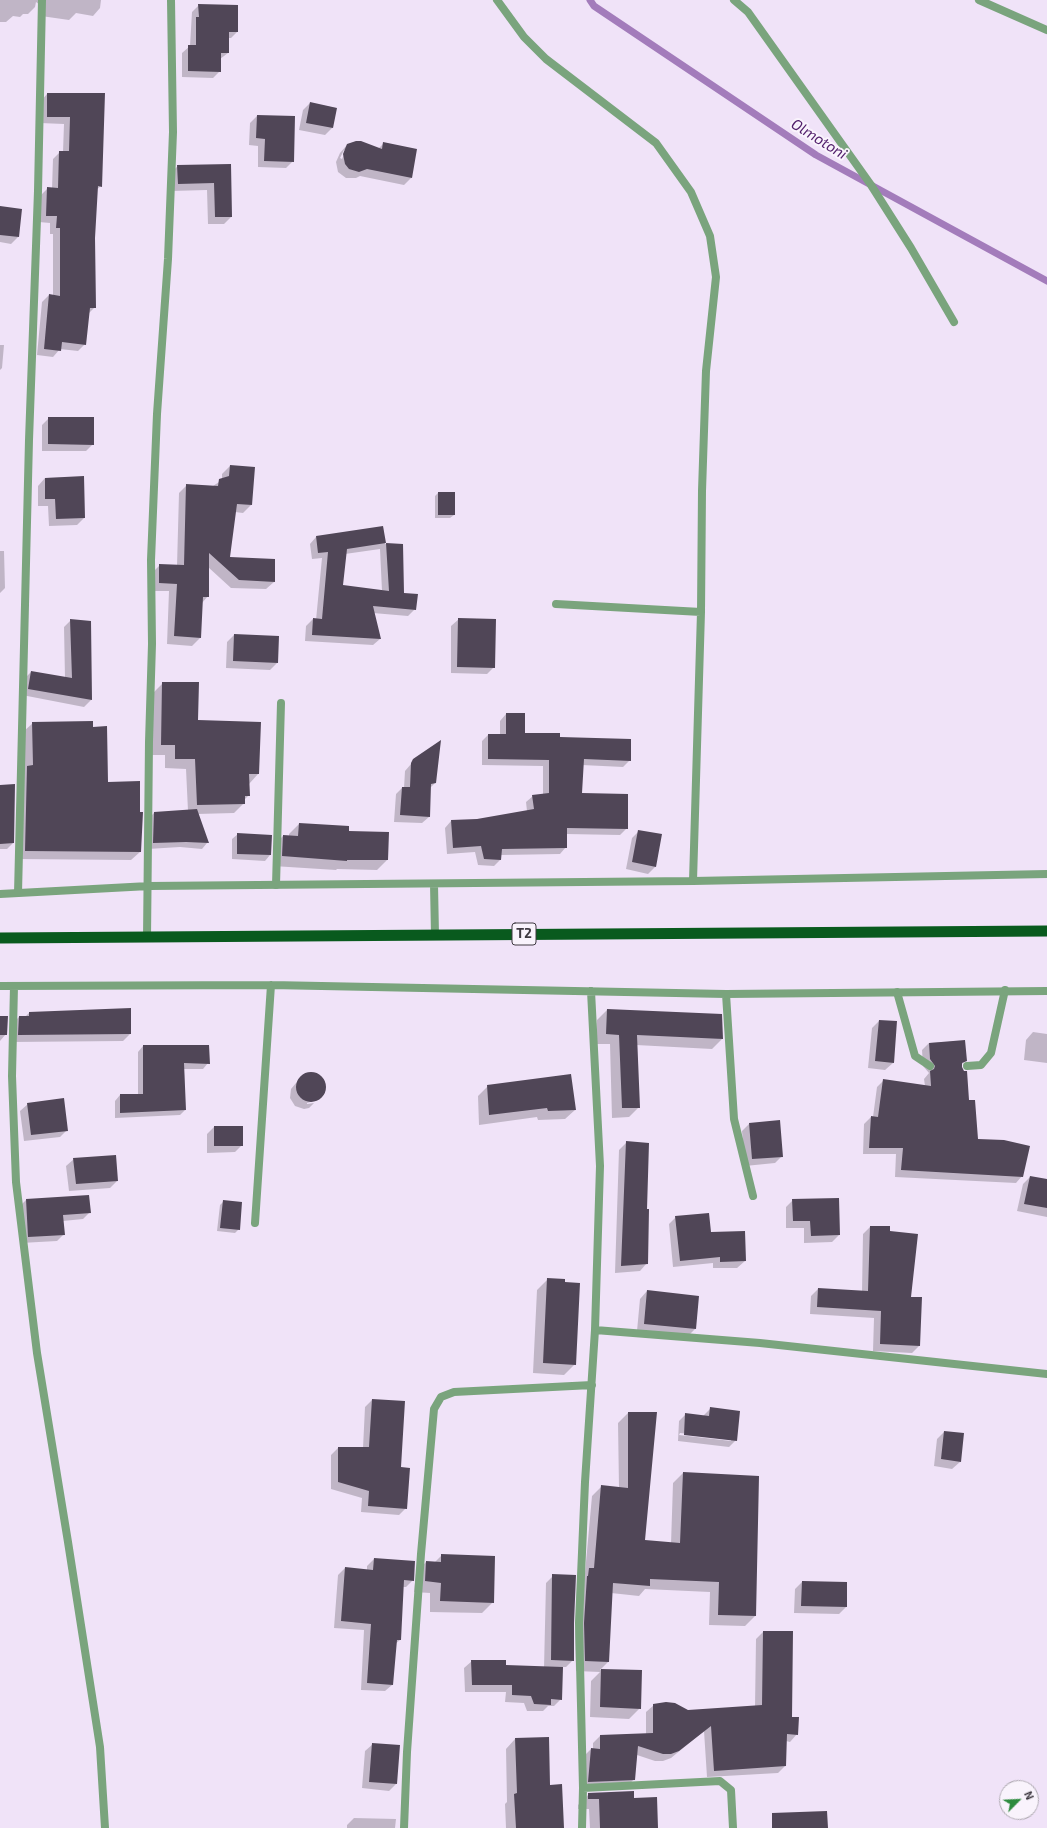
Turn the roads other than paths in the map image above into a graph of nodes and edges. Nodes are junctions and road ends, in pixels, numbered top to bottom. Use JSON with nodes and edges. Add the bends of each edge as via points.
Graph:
{"nodes":[{"id":1,"x":42,"y":0,"type":"edge"},
{"id":2,"x":171,"y":0,"type":"edge"},
{"id":3,"x":497,"y":0,"type":"edge"},
{"id":4,"x":734,"y":0,"type":"edge"},
{"id":5,"x":979,"y":0,"type":"edge"},
{"id":6,"x":1047,"y":30,"type":"edge"},
{"id":7,"x":954,"y":322,"type":"dead end"},
{"id":8,"x":556,"y":604,"type":"dead end"},
{"id":9,"x":701,"y":612,"type":"junction"},
{"id":10,"x":281,"y":703,"type":"dead end"},
{"id":11,"x":1047,"y":874,"type":"edge"},
{"id":12,"x":693,"y":881,"type":"junction"},
{"id":13,"x":434,"y":884,"type":"junction"},
{"id":14,"x":276,"y":885,"type":"junction"},
{"id":15,"x":149,"y":886,"type":"junction"},
{"id":16,"x":18,"y":893,"type":"junction"},
{"id":17,"x":0,"y":894,"type":"edge"},
{"id":18,"x":1047,"y":931,"type":"edge"},
{"id":19,"x":435,"y":935,"type":"junction"},
{"id":20,"x":0,"y":938,"type":"edge"},
{"id":21,"x":147,"y":938,"type":"junction"},
{"id":22,"x":271,"y":985,"type":"junction"},
{"id":23,"x":0,"y":986,"type":"edge"},
{"id":24,"x":14,"y":986,"type":"junction"},
{"id":25,"x":1005,"y":990,"type":"junction"},
{"id":26,"x":591,"y":991,"type":"junction"},
{"id":27,"x":1047,"y":991,"type":"edge"},
{"id":28,"x":897,"y":992,"type":"junction"},
{"id":29,"x":726,"y":994,"type":"junction"},
{"id":30,"x":930,"y":1066,"type":"dead end"},
{"id":31,"x":967,"y":1066,"type":"dead end"},
{"id":32,"x":753,"y":1196,"type":"dead end"},
{"id":33,"x":255,"y":1223,"type":"dead end"},
{"id":34,"x":595,"y":1330,"type":"junction"},
{"id":35,"x":1047,"y":1374,"type":"edge"},
{"id":36,"x":592,"y":1386,"type":"junction"},
{"id":37,"x":583,"y":1788,"type":"junction"},
{"id":38,"x":105,"y":1828,"type":"edge"},
{"id":39,"x":404,"y":1828,"type":"edge"},
{"id":40,"x":582,"y":1828,"type":"edge"},
{"id":41,"x":733,"y":1828,"type":"edge"}],
"edges":[{"from":1,"to":16,"type":"street"},
{"from":2,"to":15,"type":"street","via":[[173,132],[151,560]]},
{"from":3,"to":9,"type":"street","via":[[524,37],[546,59],[656,143],[692,192],[710,236],[716,277],[706,370]]},
{"from":4,"to":7,"type":"street","via":[[748,12],[871,185]]},
{"from":5,"to":6,"type":"street"},
{"from":8,"to":9,"type":"street"},
{"from":9,"to":12,"type":"street"},
{"from":10,"to":14,"type":"street"},
{"from":11,"to":12,"type":"street"},
{"from":12,"to":13,"type":"street"},
{"from":13,"to":14,"type":"street"},
{"from":13,"to":19,"type":"street"},
{"from":14,"to":15,"type":"street"},
{"from":15,"to":16,"type":"street"},
{"from":15,"to":21,"type":"street"},
{"from":16,"to":17,"type":"street"},
{"from":18,"to":19,"type":"highway","number":"T2"},
{"from":19,"to":21,"type":"highway","number":"T2"},
{"from":20,"to":21,"type":"highway","number":"T2"},
{"from":22,"to":24,"type":"street"},
{"from":22,"to":26,"type":"street"},
{"from":22,"to":33,"type":"street"},
{"from":23,"to":24,"type":"street"},
{"from":24,"to":38,"type":"street","via":[[12,1076],[16,1182],[37,1353],[100,1747]]},
{"from":25,"to":27,"type":"street"},
{"from":25,"to":28,"type":"street"},
{"from":25,"to":31,"type":"street","via":[[991,1053],[981,1065]]},
{"from":26,"to":29,"type":"street"},
{"from":26,"to":34,"type":"street","via":[[600,1166]]},
{"from":28,"to":29,"type":"street"},
{"from":28,"to":30,"type":"street","via":[[915,1056]]},
{"from":29,"to":32,"type":"street","via":[[734,1119]]},
{"from":34,"to":35,"type":"street","via":[[760,1343]]},
{"from":34,"to":36,"type":"street"},
{"from":36,"to":37,"type":"street","via":[[579,1624]]},
{"from":36,"to":39,"type":"street","via":[[454,1392],[441,1397],[434,1409],[421,1554]]},
{"from":37,"to":40,"type":"street"},
{"from":37,"to":41,"type":"street","via":[[720,1781],[731,1790]]}]}
